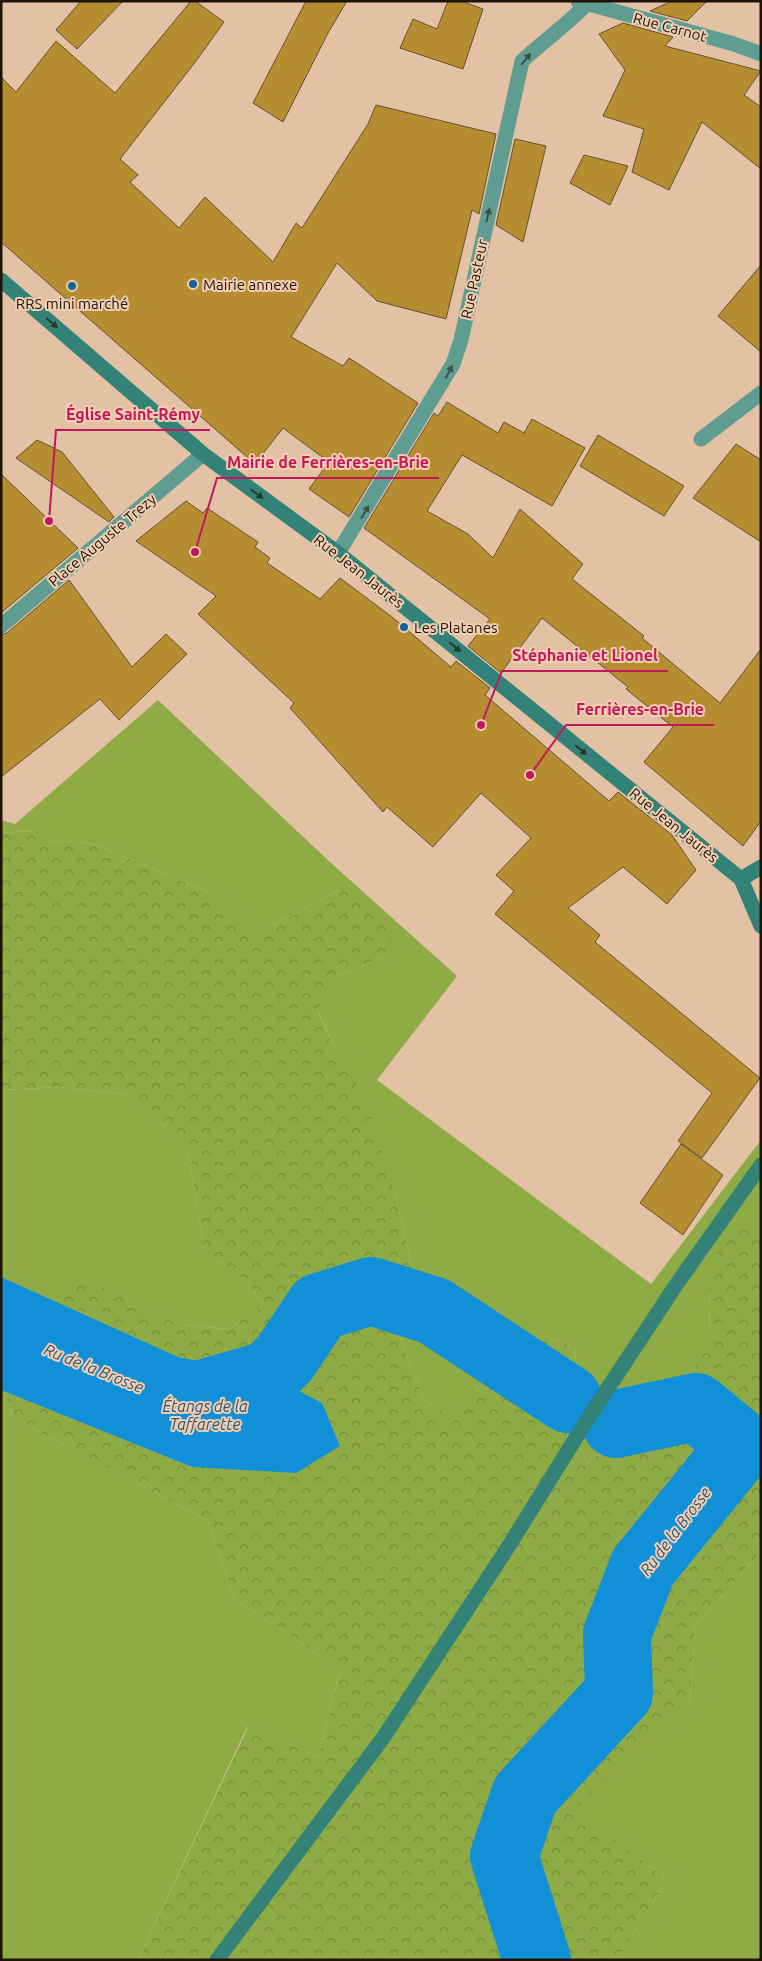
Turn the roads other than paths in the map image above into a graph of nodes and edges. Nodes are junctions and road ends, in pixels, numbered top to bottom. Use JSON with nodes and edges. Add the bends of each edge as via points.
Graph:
{"nodes":[{"id":1,"x":584,"y":2,"type":"edge"},
{"id":2,"x":761,"y":54,"type":"edge"},
{"id":3,"x":1,"y":280,"type":"edge"},
{"id":4,"x":761,"y":393,"type":"edge"},
{"id":5,"x":701,"y":439,"type":"dead end"},
{"id":6,"x":203,"y":454,"type":"junction"},
{"id":7,"x":338,"y":553,"type":"junction"},
{"id":8,"x":1,"y":626,"type":"edge"},
{"id":9,"x":761,"y":866,"type":"edge"},
{"id":10,"x":742,"y":879,"type":"junction"},
{"id":11,"x":761,"y":926,"type":"edge"},
{"id":12,"x":761,"y":1165,"type":"edge"},
{"id":13,"x":217,"y":1960,"type":"edge"}],
"edges":[{"from":1,"to":2,"type":"street","name":"Rue Carnot"},
{"from":7,"to":1,"type":"street","name":"Rue Pasteur","one_way":true,"via":[[453,364],[522,61],[572,18]]},
{"from":3,"to":6,"type":"main road","name":"Rue Jean Jaurès","one_way":true},
{"from":4,"to":5,"type":"street"},
{"from":6,"to":7,"type":"main road","name":"Rue Jean Jaurès","one_way":true},
{"from":6,"to":8,"type":"street","name":"Place Auguste Trezy"},
{"from":7,"to":10,"type":"main road","name":"Rue Jean Jaurès","one_way":true},
{"from":9,"to":10,"type":"main road"},
{"from":10,"to":11,"type":"main road"},
{"from":12,"to":13,"type":"main road","via":[[608,1388],[383,1738]]}]}
